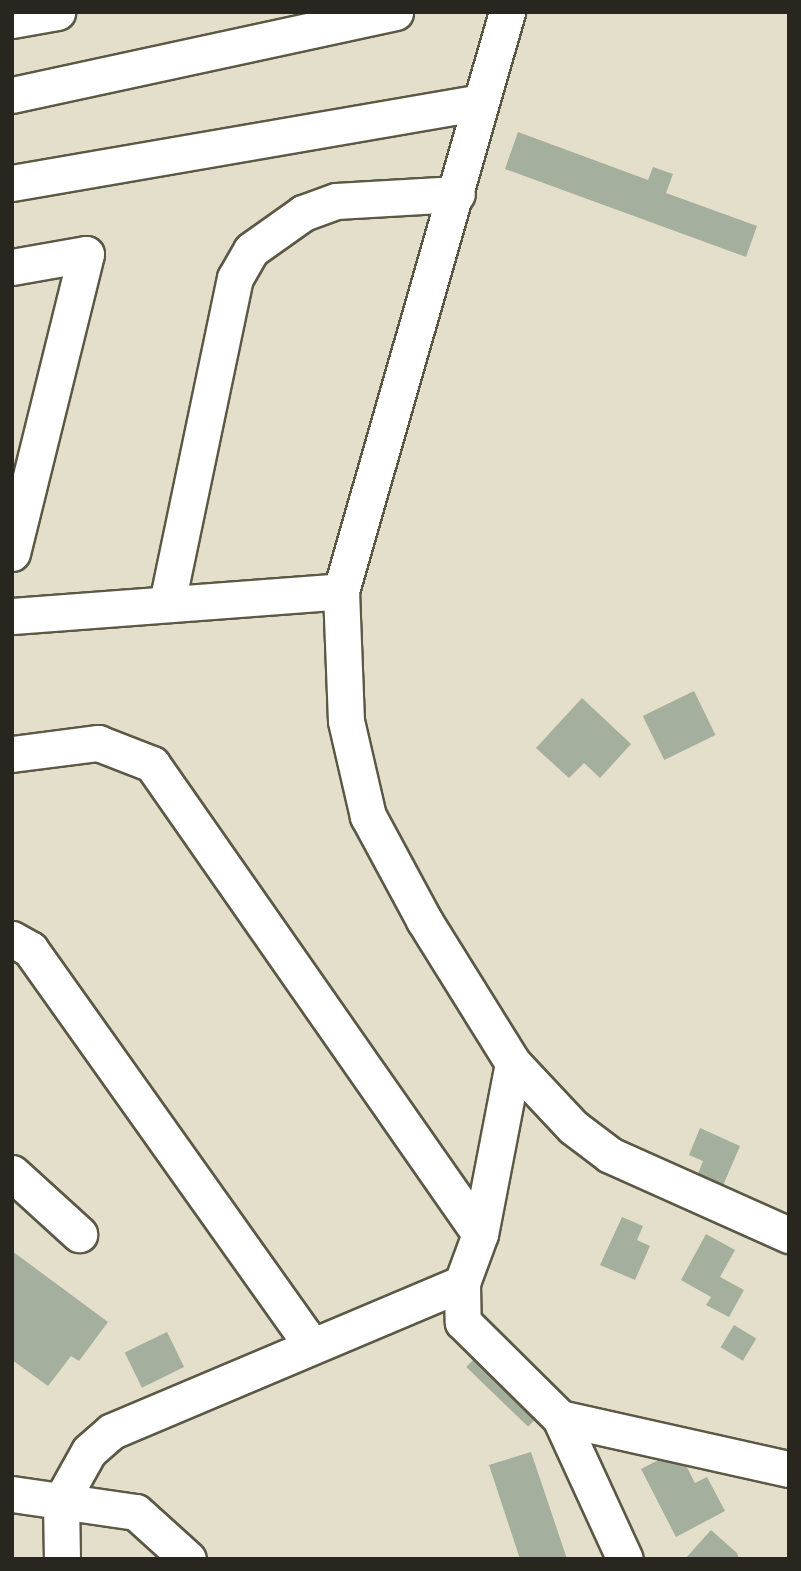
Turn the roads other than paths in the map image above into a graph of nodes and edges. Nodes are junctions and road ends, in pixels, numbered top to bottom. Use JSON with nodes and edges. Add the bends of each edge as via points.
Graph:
{"nodes":[{"id":1,"x":57,"y":12,"type":"edge"},
{"id":2,"x":395,"y":12,"type":"edge"},
{"id":3,"x":507,"y":12,"type":"edge"},
{"id":4,"x":12,"y":20,"type":"edge"},
{"id":5,"x":12,"y":95,"type":"edge"},
{"id":6,"x":480,"y":102,"type":"junction"},
{"id":7,"x":12,"y":183,"type":"edge"},
{"id":8,"x":457,"y":194,"type":"junction"},
{"id":9,"x":12,"y":267,"type":"edge"},
{"id":10,"x":12,"y":553,"type":"edge"},
{"id":11,"x":341,"y":591,"type":"junction"},
{"id":12,"x":167,"y":603,"type":"junction"},
{"id":13,"x":12,"y":616,"type":"edge"},
{"id":14,"x":12,"y":754,"type":"edge"},
{"id":15,"x":12,"y":939,"type":"edge"},
{"id":16,"x":513,"y":1063,"type":"junction"},
{"id":17,"x":12,"y":1173,"type":"edge"},
{"id":18,"x":79,"y":1234,"type":"dead end"},
{"id":19,"x":480,"y":1234,"type":"junction"},
{"id":20,"x":789,"y":1235,"type":"edge"},
{"id":21,"x":462,"y":1283,"type":"junction"},
{"id":22,"x":311,"y":1344,"type":"junction"},
{"id":23,"x":560,"y":1418,"type":"junction"},
{"id":24,"x":789,"y":1469,"type":"edge"},
{"id":25,"x":12,"y":1494,"type":"edge"},
{"id":26,"x":61,"y":1501,"type":"junction"},
{"id":27,"x":62,"y":1559,"type":"edge"},
{"id":28,"x":188,"y":1559,"type":"edge"},
{"id":29,"x":625,"y":1559,"type":"edge"}],
"edges":[{"from":1,"to":4,"type":"street"},
{"from":2,"to":5,"type":"street"},
{"from":3,"to":6,"type":"street"},
{"from":6,"to":7,"type":"street"},
{"from":6,"to":8,"type":"street"},
{"from":8,"to":11,"type":"street"},
{"from":8,"to":12,"type":"street","via":[[336,201],[303,213],[251,250],[235,278]]},
{"from":9,"to":10,"type":"street","via":[[86,254]]},
{"from":11,"to":12,"type":"street"},
{"from":11,"to":16,"type":"street","via":[[346,720],[368,816],[430,931]]},
{"from":12,"to":13,"type":"street"},
{"from":14,"to":19,"type":"street","via":[[98,743],[152,764]]},
{"from":15,"to":22,"type":"street","via":[[30,948]]},
{"from":16,"to":19,"type":"street"},
{"from":16,"to":20,"type":"street","via":[[572,1127],[610,1155]]},
{"from":17,"to":18,"type":"street"},
{"from":19,"to":21,"type":"street"},
{"from":21,"to":22,"type":"street"},
{"from":21,"to":23,"type":"street","via":[[463,1322]]},
{"from":22,"to":26,"type":"street","via":[[111,1431],[89,1451]]},
{"from":23,"to":24,"type":"street"},
{"from":23,"to":29,"type":"street"},
{"from":25,"to":26,"type":"street"},
{"from":26,"to":27,"type":"street"},
{"from":26,"to":28,"type":"street","via":[[136,1512]]}]}
